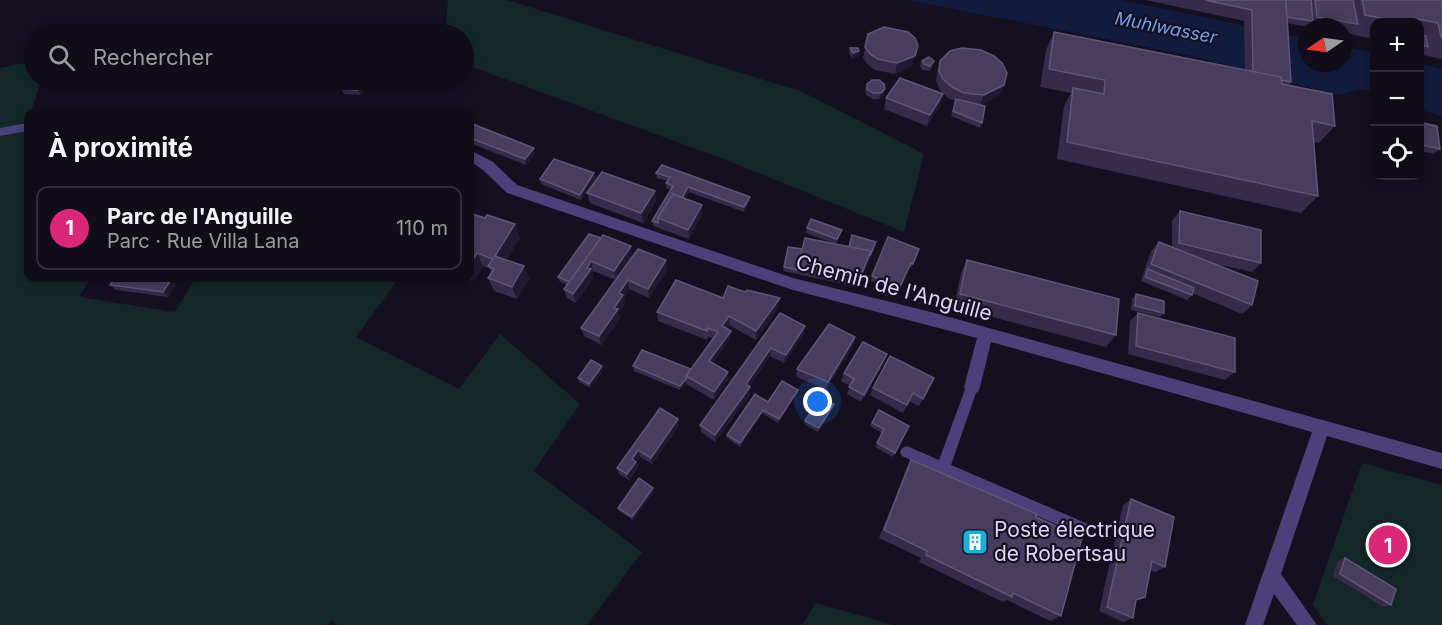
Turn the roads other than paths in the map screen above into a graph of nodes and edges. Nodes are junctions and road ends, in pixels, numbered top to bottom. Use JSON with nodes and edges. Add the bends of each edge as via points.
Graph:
{"nodes":[{"id":1,"x":24,"y":128,"type":"edge"},
{"id":2,"x":0,"y":132,"type":"edge"},
{"id":3,"x":474,"y":157,"type":"edge"},
{"id":4,"x":986,"y":333,"type":"junction"},
{"id":5,"x":972,"y":387,"type":"joint"},
{"id":6,"x":1322,"y":427,"type":"junction"},
{"id":7,"x":907,"y":452,"type":"dead end"},
{"id":8,"x":1442,"y":461,"type":"edge"},
{"id":9,"x":943,"y":468,"type":"junction"},
{"id":10,"x":1083,"y":529,"type":"dead end"},
{"id":11,"x":1271,"y":576,"type":"junction"},
{"id":12,"x":1254,"y":625,"type":"edge"},
{"id":13,"x":1308,"y":625,"type":"edge"}],
"edges":[{"from":1,"to":2,"type":"lane"},
{"from":3,"to":4,"type":"street","name":"Chemin de l'Anguille","via":[[512,189],[793,284]]},
{"from":4,"to":5,"type":"street"},
{"from":4,"to":6,"type":"street","name":"Chemin de l'Anguille"},
{"from":5,"to":9,"type":"lane"},
{"from":6,"to":8,"type":"street","name":"Chemin de l'Anguille"},
{"from":6,"to":11,"type":"street"},
{"from":7,"to":9,"type":"lane"},
{"from":9,"to":10,"type":"lane"},
{"from":11,"to":12,"type":"street"},
{"from":11,"to":13,"type":"street"}]}
